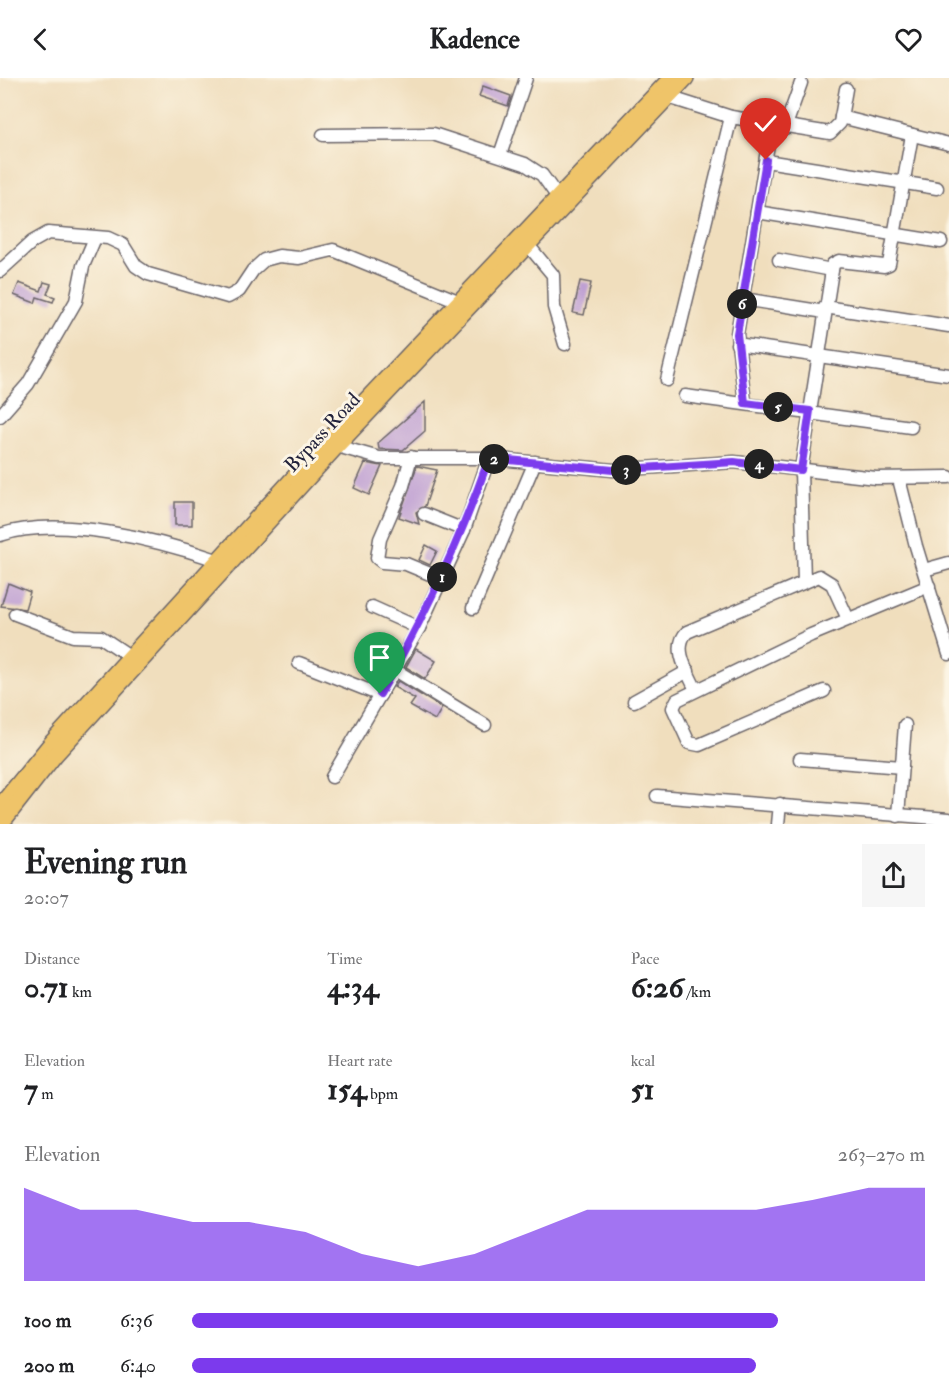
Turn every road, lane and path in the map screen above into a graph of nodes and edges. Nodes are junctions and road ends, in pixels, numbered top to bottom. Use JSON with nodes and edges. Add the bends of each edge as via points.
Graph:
{"nodes":[{"id":1,"x":526,"y":78,"type":"edge"},
{"id":2,"x":671,"y":78,"type":"edge"},
{"id":3,"x":686,"y":78,"type":"edge"},
{"id":4,"x":801,"y":84,"type":"dead end"},
{"id":5,"x":846,"y":89,"type":"dead end"},
{"id":6,"x":668,"y":97,"type":"junction"},
{"id":7,"x":731,"y":117,"type":"junction"},
{"id":8,"x":841,"y":117,"type":"junction"},
{"id":9,"x":771,"y":126,"type":"junction"},
{"id":10,"x":785,"y":128,"type":"junction"},
{"id":11,"x":323,"y":135,"type":"dead end"},
{"id":12,"x":912,"y":135,"type":"junction"},
{"id":13,"x":949,"y":144,"type":"edge"},
{"id":14,"x":500,"y":155,"type":"junction"},
{"id":15,"x":766,"y":160,"type":"junction"},
{"id":16,"x":904,"y":183,"type":"junction"},
{"id":17,"x":937,"y":188,"type":"dead end"},
{"id":18,"x":557,"y":196,"type":"junction"},
{"id":19,"x":757,"y":212,"type":"junction"},
{"id":20,"x":895,"y":235,"type":"junction"},
{"id":21,"x":94,"y":238,"type":"junction"},
{"id":22,"x":941,"y":242,"type":"dead end"},
{"id":23,"x":528,"y":244,"type":"junction"},
{"id":24,"x":779,"y":260,"type":"dead end"},
{"id":25,"x":832,"y":270,"type":"junction"},
{"id":26,"x":0,"y":271,"type":"edge"},
{"id":27,"x":743,"y":299,"type":"junction"},
{"id":28,"x":458,"y":301,"type":"junction"},
{"id":29,"x":825,"y":310,"type":"junction"},
{"id":30,"x":949,"y":326,"type":"edge"},
{"id":31,"x":565,"y":344,"type":"dead end"},
{"id":32,"x":737,"y":344,"type":"junction"},
{"id":33,"x":818,"y":355,"type":"junction"},
{"id":34,"x":949,"y":375,"type":"edge"},
{"id":35,"x":666,"y":380,"type":"dead end"},
{"id":36,"x":685,"y":396,"type":"dead end"},
{"id":37,"x":5,"y":403,"type":"edge"},
{"id":38,"x":745,"y":403,"type":"junction"},
{"id":39,"x":810,"y":411,"type":"junction"},
{"id":40,"x":0,"y":416,"type":"edge"},
{"id":41,"x":911,"y":427,"type":"dead end"},
{"id":42,"x":337,"y":446,"type":"junction"},
{"id":43,"x":411,"y":457,"type":"junction"},
{"id":44,"x":489,"y":458,"type":"junction"},
{"id":45,"x":535,"y":462,"type":"junction"},
{"id":46,"x":801,"y":470,"type":"junction"},
{"id":47,"x":949,"y":477,"type":"edge"},
{"id":48,"x":899,"y":479,"type":"junction"},
{"id":49,"x":424,"y":514,"type":"dead end"},
{"id":50,"x":464,"y":530,"type":"junction"},
{"id":51,"x":0,"y":535,"type":"edge"},
{"id":52,"x":217,"y":560,"type":"junction"},
{"id":53,"x":949,"y":562,"type":"edge"},
{"id":54,"x":924,"y":570,"type":"junction"},
{"id":55,"x":442,"y":579,"type":"junction"},
{"id":56,"x":804,"y":581,"type":"junction"},
{"id":57,"x":929,"y":586,"type":"junction"},
{"id":58,"x":372,"y":607,"type":"dead end"},
{"id":59,"x":473,"y":608,"type":"dead end"},
{"id":60,"x":15,"y":614,"type":"dead end"},
{"id":61,"x":943,"y":614,"type":"edge"},
{"id":62,"x":848,"y":619,"type":"junction"},
{"id":63,"x":419,"y":628,"type":"junction"},
{"id":64,"x":949,"y":654,"type":"edge"},
{"id":65,"x":131,"y":657,"type":"junction"},
{"id":66,"x":299,"y":663,"type":"dead end"},
{"id":67,"x":394,"y":670,"type":"junction"},
{"id":68,"x":688,"y":671,"type":"junction"},
{"id":69,"x":696,"y":690,"type":"junction"},
{"id":70,"x":824,"y":691,"type":"dead end"},
{"id":71,"x":380,"y":694,"type":"junction"},
{"id":72,"x":634,"y":700,"type":"dead end"},
{"id":73,"x":485,"y":725,"type":"dead end"},
{"id":74,"x":905,"y":726,"type":"dead end"},
{"id":75,"x":800,"y":759,"type":"dead end"},
{"id":76,"x":902,"y":766,"type":"junction"},
{"id":77,"x":332,"y":777,"type":"dead end"},
{"id":78,"x":657,"y":796,"type":"dead end"},
{"id":79,"x":780,"y":804,"type":"junction"},
{"id":80,"x":0,"y":806,"type":"edge"},
{"id":81,"x":898,"y":816,"type":"junction"},
{"id":82,"x":949,"y":819,"type":"edge"},
{"id":83,"x":1,"y":824,"type":"edge"},
{"id":84,"x":778,"y":824,"type":"edge"}],
"edges":[{"from":1,"to":14,"type":"street"},
{"from":2,"to":18,"type":"main road","name":"Bypass Road"},
{"from":3,"to":6,"type":"main road","name":"Bypass Road"},
{"from":4,"to":10,"type":"street"},
{"from":5,"to":8,"type":"street"},
{"from":6,"to":7,"type":"street"},
{"from":6,"to":23,"type":"main road","name":"Bypass Road"},
{"from":7,"to":9,"type":"street"},
{"from":7,"to":35,"type":"street"},
{"from":8,"to":10,"type":"street","via":[[830,133]]},
{"from":8,"to":12,"type":"street"},
{"from":9,"to":10,"type":"street"},
{"from":9,"to":15,"type":"street"},
{"from":11,"to":14,"type":"street","via":[[434,134]]},
{"from":12,"to":13,"type":"street"},
{"from":12,"to":16,"type":"street"},
{"from":14,"to":18,"type":"street","via":[[535,170]]},
{"from":15,"to":16,"type":"street"},
{"from":15,"to":19,"type":"street"},
{"from":16,"to":17,"type":"street"},
{"from":16,"to":20,"type":"street"},
{"from":18,"to":28,"type":"main road","name":"Bypass Road"},
{"from":19,"to":20,"type":"street"},
{"from":19,"to":27,"type":"street"},
{"from":20,"to":22,"type":"street"},
{"from":20,"to":25,"type":"street","via":[[891,261],[886,266],[836,261]]},
{"from":21,"to":26,"type":"street","via":[[48,233]]},
{"from":21,"to":28,"type":"street","via":[[118,241],[136,266],[148,274],[222,297],[239,291],[264,260],[279,256],[299,258],[333,250]]},
{"from":21,"to":37,"type":"street","via":[[82,266],[76,301],[39,367]]},
{"from":23,"to":31,"type":"street","via":[[553,275],[554,307]]},
{"from":23,"to":42,"type":"main road","name":"Bypass Road"},
{"from":24,"to":25,"type":"street"},
{"from":25,"to":29,"type":"street"},
{"from":27,"to":29,"type":"street"},
{"from":27,"to":32,"type":"street"},
{"from":28,"to":52,"type":"main road","name":"Bypass Road"},
{"from":29,"to":30,"type":"street"},
{"from":29,"to":33,"type":"street"},
{"from":32,"to":33,"type":"street"},
{"from":32,"to":38,"type":"street"},
{"from":33,"to":34,"type":"street"},
{"from":33,"to":39,"type":"street"},
{"from":36,"to":38,"type":"street"},
{"from":37,"to":40,"type":"street"},
{"from":38,"to":39,"type":"street"},
{"from":39,"to":41,"type":"street"},
{"from":39,"to":46,"type":"street"},
{"from":42,"to":43,"type":"street","via":[[379,458]]},
{"from":42,"to":83,"type":"main road","name":"Bypass Road","via":[[55,756]]},
{"from":43,"to":44,"type":"street"},
{"from":43,"to":55,"type":"street","via":[[380,539],[377,558],[406,564]]},
{"from":44,"to":45,"type":"street"},
{"from":44,"to":50,"type":"street"},
{"from":45,"to":46,"type":"street","via":[[613,470],[734,462]]},
{"from":45,"to":59,"type":"street"},
{"from":46,"to":48,"type":"street"},
{"from":46,"to":56,"type":"street"},
{"from":47,"to":48,"type":"street"},
{"from":48,"to":54,"type":"street"},
{"from":49,"to":50,"type":"street"},
{"from":50,"to":55,"type":"street"},
{"from":51,"to":52,"type":"street","via":[[31,527],[77,529],[180,548]]},
{"from":52,"to":65,"type":"main road","name":"Bypass Road"},
{"from":53,"to":54,"type":"street"},
{"from":54,"to":57,"type":"street"},
{"from":55,"to":63,"type":"street"},
{"from":56,"to":62,"type":"street","via":[[819,576],[828,580]]},
{"from":56,"to":68,"type":"street","via":[[687,632],[680,645]]},
{"from":57,"to":61,"type":"street"},
{"from":57,"to":62,"type":"street"},
{"from":58,"to":63,"type":"street"},
{"from":60,"to":65,"type":"street","via":[[73,636],[101,637]]},
{"from":61,"to":64,"type":"street"},
{"from":62,"to":69,"type":"street"},
{"from":63,"to":67,"type":"street"},
{"from":65,"to":80,"type":"main road","name":"Bypass Road","via":[[53,741]]},
{"from":66,"to":71,"type":"street"},
{"from":67,"to":71,"type":"street"},
{"from":67,"to":73,"type":"street"},
{"from":68,"to":69,"type":"street"},
{"from":68,"to":72,"type":"street"},
{"from":69,"to":70,"type":"street","via":[[673,705],[689,743],[696,745]]},
{"from":71,"to":77,"type":"street"},
{"from":74,"to":76,"type":"street"},
{"from":75,"to":76,"type":"street"},
{"from":76,"to":81,"type":"street"},
{"from":78,"to":79,"type":"street"},
{"from":79,"to":81,"type":"street"},
{"from":79,"to":84,"type":"street"},
{"from":81,"to":82,"type":"street"}]}
